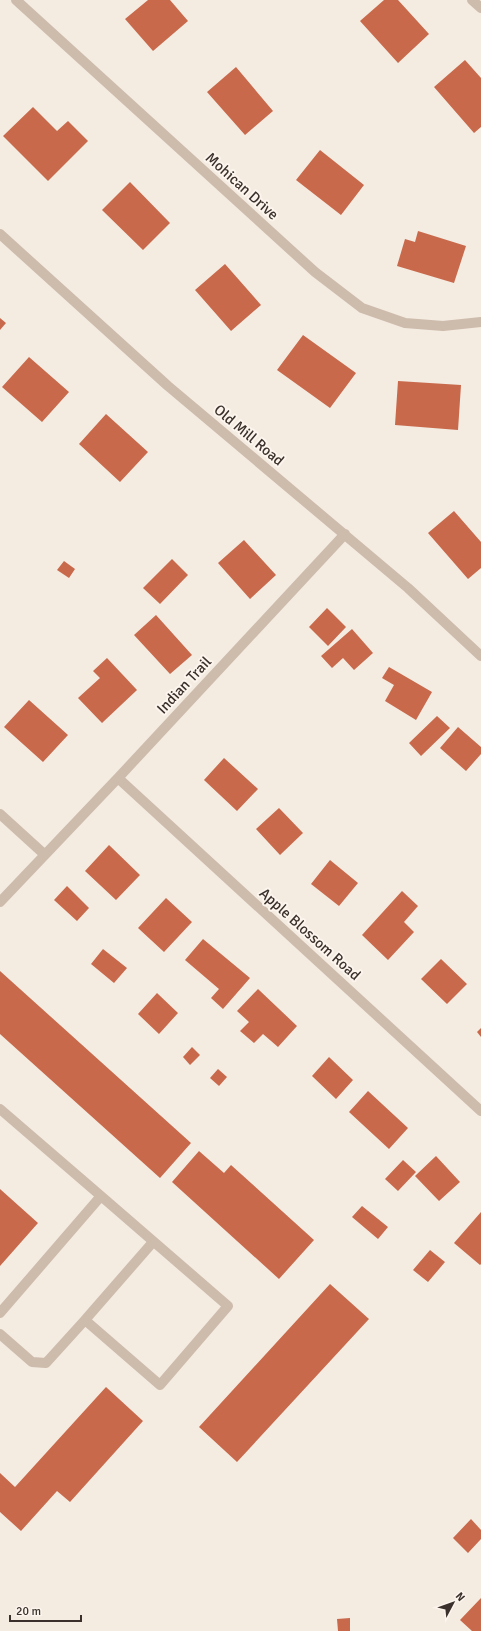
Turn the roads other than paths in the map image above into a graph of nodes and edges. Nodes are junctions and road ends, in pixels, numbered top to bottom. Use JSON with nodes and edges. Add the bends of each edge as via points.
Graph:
{"nodes":[{"id":1,"x":16,"y":0,"type":"edge"},
{"id":2,"x":472,"y":0,"type":"edge"},
{"id":3,"x":481,"y":8,"type":"edge"},
{"id":4,"x":0,"y":234,"type":"edge"},
{"id":5,"x":481,"y":322,"type":"edge"},
{"id":6,"x":345,"y":534,"type":"junction"},
{"id":7,"x":481,"y":656,"type":"edge"},
{"id":8,"x":118,"y":778,"type":"junction"},
{"id":9,"x":0,"y":814,"type":"edge"},
{"id":10,"x":44,"y":854,"type":"junction"},
{"id":11,"x":0,"y":902,"type":"edge"},
{"id":12,"x":0,"y":1109,"type":"edge"},
{"id":13,"x":481,"y":1111,"type":"edge"},
{"id":14,"x":101,"y":1196,"type":"junction"},
{"id":15,"x":153,"y":1242,"type":"junction"},
{"id":16,"x":0,"y":1313,"type":"edge"},
{"id":17,"x":85,"y":1320,"type":"junction"},
{"id":18,"x":0,"y":1334,"type":"edge"}],
"edges":[{"from":1,"to":5,"type":"street","name":"Mohican Drive","via":[[315,272],[362,308],[405,323],[443,326]]},
{"from":2,"to":3,"type":"street"},
{"from":4,"to":6,"type":"street","name":"Old Mill Road","via":[[168,386]]},
{"from":6,"to":7,"type":"street","name":"Old Mill Road"},
{"from":6,"to":8,"type":"street","name":"Indian Trail"},
{"from":8,"to":10,"type":"street","name":"Indian Trail"},
{"from":8,"to":13,"type":"street","name":"Apple Blossom Road"},
{"from":9,"to":10,"type":"street"},
{"from":10,"to":11,"type":"street","name":"Indian Trail"},
{"from":12,"to":14,"type":"street"},
{"from":14,"to":15,"type":"street"},
{"from":14,"to":16,"type":"street"},
{"from":15,"to":17,"type":"street"},
{"from":15,"to":17,"type":"street","via":[[228,1306],[160,1385]]},
{"from":17,"to":18,"type":"street","via":[[46,1363],[32,1362]]}]}
